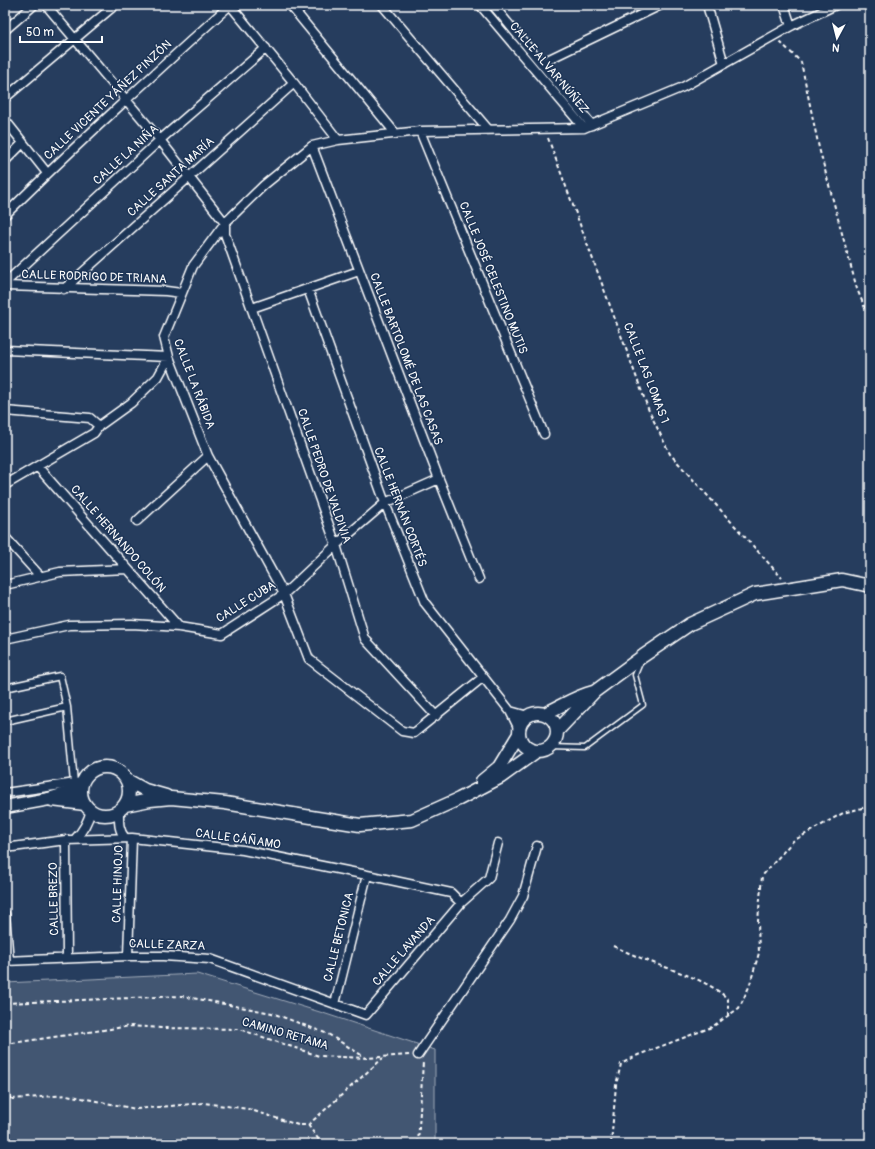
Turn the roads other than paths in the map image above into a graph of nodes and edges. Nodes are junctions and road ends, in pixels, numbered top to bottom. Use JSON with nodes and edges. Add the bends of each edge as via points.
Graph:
{"nodes":[{"id":1,"x":34,"y":5,"type":"edge"},
{"id":2,"x":46,"y":5,"type":"edge"},
{"id":3,"x":115,"y":5,"type":"edge"},
{"id":4,"x":230,"y":5,"type":"edge"},
{"id":5,"x":290,"y":5,"type":"edge"},
{"id":6,"x":382,"y":5,"type":"edge"},
{"id":7,"x":480,"y":5,"type":"edge"},
{"id":8,"x":493,"y":5,"type":"edge"},
{"id":9,"x":661,"y":5,"type":"edge"},
{"id":10,"x":707,"y":5,"type":"edge"},
{"id":11,"x":784,"y":5,"type":"edge"},
{"id":12,"x":836,"y":5,"type":"edge"},
{"id":13,"x":791,"y":26,"type":"junction"},
{"id":14,"x":5,"y":30,"type":"edge"},
{"id":15,"x":74,"y":39,"type":"junction"},
{"id":16,"x":266,"y":48,"type":"junction"},
{"id":17,"x":541,"y":63,"type":"junction"},
{"id":18,"x":724,"y":64,"type":"junction"},
{"id":19,"x":294,"y":83,"type":"junction"},
{"id":20,"x":5,"y":98,"type":"edge"},
{"id":21,"x":125,"y":100,"type":"junction"},
{"id":22,"x":5,"y":120,"type":"edge"},
{"id":23,"x":588,"y":127,"type":"junction"},
{"id":24,"x":488,"y":129,"type":"junction"},
{"id":25,"x":420,"y":131,"type":"junction"},
{"id":26,"x":396,"y":134,"type":"junction"},
{"id":27,"x":160,"y":140,"type":"junction"},
{"id":28,"x":338,"y":140,"type":"junction"},
{"id":29,"x":23,"y":143,"type":"junction"},
{"id":30,"x":312,"y":146,"type":"junction"},
{"id":31,"x":5,"y":161,"type":"edge"},
{"id":32,"x":47,"y":173,"type":"junction"},
{"id":33,"x":188,"y":177,"type":"junction"},
{"id":34,"x":5,"y":215,"type":"edge"},
{"id":35,"x":226,"y":223,"type":"junction"},
{"id":36,"x":359,"y":271,"type":"junction"},
{"id":37,"x":5,"y":283,"type":"edge"},
{"id":38,"x":5,"y":286,"type":"edge"},
{"id":39,"x":64,"y":289,"type":"junction"},
{"id":40,"x":308,"y":289,"type":"junction"},
{"id":41,"x":181,"y":293,"type":"junction"},
{"id":42,"x":252,"y":308,"type":"junction"},
{"id":43,"x":5,"y":350,"type":"edge"},
{"id":44,"x":169,"y":357,"type":"junction"},
{"id":45,"x":5,"y":411,"type":"edge"},
{"id":46,"x":99,"y":426,"type":"junction"},
{"id":47,"x":544,"y":434,"type":"dead end"},
{"id":48,"x":208,"y":456,"type":"junction"},
{"id":49,"x":38,"y":467,"type":"junction"},
{"id":50,"x":439,"y":479,"type":"junction"},
{"id":51,"x":5,"y":485,"type":"edge"},
{"id":52,"x":385,"y":503,"type":"junction"},
{"id":53,"x":137,"y":521,"type":"dead end"},
{"id":54,"x":5,"y":536,"type":"edge"},
{"id":55,"x":336,"y":544,"type":"junction"},
{"id":56,"x":127,"y":569,"type":"junction"},
{"id":57,"x":40,"y":576,"type":"junction"},
{"id":58,"x":479,"y":579,"type":"dead end"},
{"id":59,"x":855,"y":583,"type":"junction"},
{"id":60,"x":5,"y":586,"type":"edge"},
{"id":61,"x":870,"y":586,"type":"edge"},
{"id":62,"x":284,"y":594,"type":"junction"},
{"id":63,"x":870,"y":596,"type":"edge"},
{"id":64,"x":179,"y":627,"type":"junction"},
{"id":65,"x":5,"y":639,"type":"edge"},
{"id":66,"x":643,"y":656,"type":"junction"},
{"id":67,"x":482,"y":678,"type":"junction"},
{"id":68,"x":5,"y":688,"type":"edge"},
{"id":69,"x":594,"y":692,"type":"junction"},
{"id":70,"x":67,"y":707,"type":"junction"},
{"id":71,"x":510,"y":711,"type":"junction"},
{"id":72,"x":544,"y":714,"type":"junction"},
{"id":73,"x":436,"y":716,"type":"junction"},
{"id":74,"x":528,"y":716,"type":"junction"},
{"id":75,"x":5,"y":721,"type":"edge"},
{"id":76,"x":557,"y":730,"type":"junction"},
{"id":77,"x":519,"y":732,"type":"junction"},
{"id":78,"x":550,"y":747,"type":"junction"},
{"id":79,"x":537,"y":751,"type":"junction"},
{"id":80,"x":127,"y":780,"type":"junction"},
{"id":81,"x":79,"y":784,"type":"junction"},
{"id":82,"x":5,"y":793,"type":"edge"},
{"id":83,"x":171,"y":798,"type":"junction"},
{"id":84,"x":48,"y":799,"type":"junction"},
{"id":85,"x":460,"y":800,"type":"junction"},
{"id":86,"x":5,"y":807,"type":"edge"},
{"id":87,"x":88,"y":807,"type":"junction"},
{"id":88,"x":122,"y":808,"type":"junction"},
{"id":89,"x":129,"y":838,"type":"junction"},
{"id":90,"x":75,"y":839,"type":"junction"},
{"id":91,"x":66,"y":840,"type":"junction"},
{"id":92,"x":498,"y":842,"type":"dead end"},
{"id":93,"x":537,"y":846,"type":"dead end"},
{"id":94,"x":5,"y":848,"type":"edge"},
{"id":95,"x":366,"y":874,"type":"junction"},
{"id":96,"x":461,"y":903,"type":"junction"},
{"id":97,"x":5,"y":914,"type":"edge"},
{"id":98,"x":128,"y":956,"type":"junction"},
{"id":99,"x":67,"y":958,"type":"junction"},
{"id":100,"x":7,"y":961,"type":"edge"},
{"id":101,"x":335,"y":1004,"type":"junction"},
{"id":102,"x":366,"y":1015,"type":"joint"},
{"id":103,"x":418,"y":1055,"type":"road end"}],
"edges":[{"from":1,"to":14,"type":"street"},
{"from":2,"to":15,"type":"street"},
{"from":3,"to":15,"type":"street"},
{"from":4,"to":16,"type":"street"},
{"from":4,"to":21,"type":"street","name":"CALLE VICENTE YÁÑEZ PINZÓN"},
{"from":5,"to":26,"type":"street"},
{"from":6,"to":24,"type":"street"},
{"from":7,"to":23,"type":"street","name":"CALLE ALVAR NÚÑEZ"},
{"from":8,"to":17,"type":"street","name":"CALLE ALVAR NÚÑEZ"},
{"from":9,"to":17,"type":"street"},
{"from":10,"to":18,"type":"street"},
{"from":11,"to":13,"type":"street"},
{"from":12,"to":13,"type":"street"},
{"from":13,"to":18,"type":"street"},
{"from":15,"to":20,"type":"street"},
{"from":15,"to":21,"type":"street"},
{"from":16,"to":19,"type":"street"},
{"from":16,"to":27,"type":"street","name":"CALLE LA NIÑA"},
{"from":17,"to":23,"type":"street","name":"CALLE ALVAR NÚÑEZ"},
{"from":18,"to":23,"type":"street","via":[[683,87]]},
{"from":19,"to":28,"type":"street"},
{"from":19,"to":33,"type":"street","name":"CALLE SANTA MARÍA"},
{"from":21,"to":27,"type":"street"},
{"from":21,"to":32,"type":"street","name":"CALLE VICENTE YÁÑEZ PINZÓN"},
{"from":22,"to":29,"type":"street"},
{"from":23,"to":24,"type":"street"},
{"from":24,"to":25,"type":"street"},
{"from":25,"to":26,"type":"street"},
{"from":25,"to":47,"type":"street","name":"CALLE JOSÉ CELESTINO MUTIS"},
{"from":26,"to":28,"type":"street"},
{"from":27,"to":33,"type":"street"},
{"from":27,"to":37,"type":"street","name":"CALLE LA NIÑA"},
{"from":28,"to":30,"type":"street"},
{"from":29,"to":31,"type":"street"},
{"from":29,"to":32,"type":"street"},
{"from":30,"to":35,"type":"street","name":"CALLE LA RÁBIDA","via":[[264,185]]},
{"from":30,"to":36,"type":"street","name":"CALLE BARTOLOMÉ DE LAS CASAS"},
{"from":32,"to":34,"type":"street","name":"CALLE VICENTE YÁÑEZ PINZÓN"},
{"from":33,"to":35,"type":"street"},
{"from":33,"to":39,"type":"street","name":"CALLE SANTA MARÍA"},
{"from":35,"to":41,"type":"street","name":"CALLE LA RÁBIDA","via":[[193,266]]},
{"from":35,"to":42,"type":"street","name":"CALLE PEDRO DE VALDIVIA","via":[[225,234]]},
{"from":36,"to":40,"type":"street"},
{"from":36,"to":50,"type":"street","name":"CALLE BARTOLOMÉ DE LAS CASAS"},
{"from":38,"to":39,"type":"street","name":"CALLE RODRIGO DE TRIANA"},
{"from":39,"to":41,"type":"street","name":"CALLE RODRIGO DE TRIANA"},
{"from":40,"to":42,"type":"street"},
{"from":40,"to":52,"type":"street","name":"CALLE HERNÁN CORTÉS"},
{"from":41,"to":44,"type":"street","name":"CALLE LA RÁBIDA","via":[[164,337]]},
{"from":42,"to":55,"type":"street","name":"CALLE PEDRO DE VALDIVIA"},
{"from":43,"to":44,"type":"street"},
{"from":44,"to":46,"type":"street","via":[[158,377],[131,403]]},
{"from":44,"to":48,"type":"street","name":"CALLE LA RÁBIDA"},
{"from":45,"to":46,"type":"street","via":[[90,418]]},
{"from":46,"to":49,"type":"street","via":[[94,433]]},
{"from":48,"to":53,"type":"street"},
{"from":48,"to":62,"type":"street","name":"CALLE LA RÁBIDA"},
{"from":49,"to":51,"type":"street"},
{"from":49,"to":56,"type":"street","name":"CALLE HERNANDO COLÓN"},
{"from":50,"to":52,"type":"street","name":"CALLE CUBA"},
{"from":50,"to":58,"type":"street","name":"CALLE BARTOLOMÉ DE LAS CASAS"},
{"from":52,"to":55,"type":"street","name":"CALLE CUBA"},
{"from":52,"to":67,"type":"street","name":"CALLE HERNÁN CORTÉS","via":[[425,603]]},
{"from":54,"to":57,"type":"street"},
{"from":55,"to":62,"type":"street","name":"CALLE CUBA"},
{"from":55,"to":73,"type":"street","name":"CALLE PEDRO DE VALDIVIA","via":[[365,639]]},
{"from":56,"to":57,"type":"street","via":[[60,572]]},
{"from":56,"to":64,"type":"street","name":"CALLE HERNANDO COLÓN"},
{"from":57,"to":60,"type":"street"},
{"from":59,"to":61,"type":"main road"},
{"from":59,"to":63,"type":"main road"},
{"from":59,"to":66,"type":"main road","via":[[842,580],[755,594],[690,624]]},
{"from":62,"to":64,"type":"street","name":"CALLE CUBA","via":[[222,634]]},
{"from":62,"to":73,"type":"street","name":"CALLE LA RÁBIDA","via":[[309,659],[402,731],[414,733]]},
{"from":64,"to":65,"type":"street","name":"CALLE CUBA","via":[[132,624],[69,625]]},
{"from":66,"to":69,"type":"main road"},
{"from":66,"to":78,"type":"lane","via":[[635,675],[643,705],[585,748]]},
{"from":67,"to":71,"type":"street","name":"CALLE HERNÁN CORTÉS"},
{"from":67,"to":73,"type":"street","name":"CALLE LA RÁBIDA"},
{"from":68,"to":70,"type":"street","via":[[60,676]]},
{"from":69,"to":72,"type":"main road"},
{"from":69,"to":76,"type":"main road"},
{"from":70,"to":75,"type":"street"},
{"from":70,"to":81,"type":"street"},
{"from":71,"to":74,"type":"street"},
{"from":71,"to":77,"type":"street","name":"CALLE HERNÁN CORTÉS"},
{"from":72,"to":74,"type":"main road"},
{"from":72,"to":76,"type":"main road","via":[[552,718]]},
{"from":74,"to":77,"type":"main road","via":[[522,722]]},
{"from":76,"to":78,"type":"main road","via":[[557,737]]},
{"from":77,"to":79,"type":"main road","via":[[525,746]]},
{"from":77,"to":85,"type":"main road","via":[[499,767]]},
{"from":78,"to":79,"type":"main road"},
{"from":79,"to":85,"type":"main road","via":[[501,777]]},
{"from":80,"to":81,"type":"main road","via":[[116,769],[102,767],[88,773]]},
{"from":80,"to":83,"type":"main road","via":[[145,790]]},
{"from":80,"to":88,"type":"main road","via":[[129,797]]},
{"from":81,"to":82,"type":"street"},
{"from":81,"to":84,"type":"main road"},
{"from":81,"to":87,"type":"main road","via":[[81,795]]},
{"from":83,"to":85,"type":"main road","via":[[225,803],[360,825],[412,820]]},
{"from":83,"to":88,"type":"main road","via":[[150,800]]},
{"from":84,"to":86,"type":"main road"},
{"from":84,"to":87,"type":"main road"},
{"from":87,"to":88,"type":"main road","via":[[105,815]]},
{"from":87,"to":90,"type":"street","via":[[88,821]]},
{"from":88,"to":89,"type":"street","via":[[120,833]]},
{"from":89,"to":90,"type":"street","name":"CALLE CÁÑAMO"},
{"from":89,"to":95,"type":"street","name":"CALLE CÁÑAMO","via":[[243,850]]},
{"from":89,"to":98,"type":"street","name":"CALLE HINOJO"},
{"from":90,"to":91,"type":"street","name":"CALLE CÁÑAMO"},
{"from":91,"to":94,"type":"street","name":"CALLE CÁÑAMO"},
{"from":91,"to":99,"type":"street","name":"CALLE BREZO"},
{"from":92,"to":96,"type":"street","name":"CALLE LAVANDA","via":[[489,878]]},
{"from":93,"to":103,"type":"street","via":[[523,896],[510,920]]},
{"from":95,"to":96,"type":"street","name":"CALLE CÁÑAMO","via":[[452,893]]},
{"from":95,"to":101,"type":"street","name":"CALLE BETONICA"},
{"from":96,"to":102,"type":"street","name":"CALLE LAVANDA"},
{"from":97,"to":100,"type":"street"},
{"from":98,"to":99,"type":"street","name":"CALLE ZARZA"},
{"from":98,"to":101,"type":"street","name":"CALLE ZARZA","via":[[210,959]]},
{"from":99,"to":100,"type":"street","name":"CALLE ZARZA"},
{"from":101,"to":102,"type":"street","name":"CALLE ZARZA"}]}
